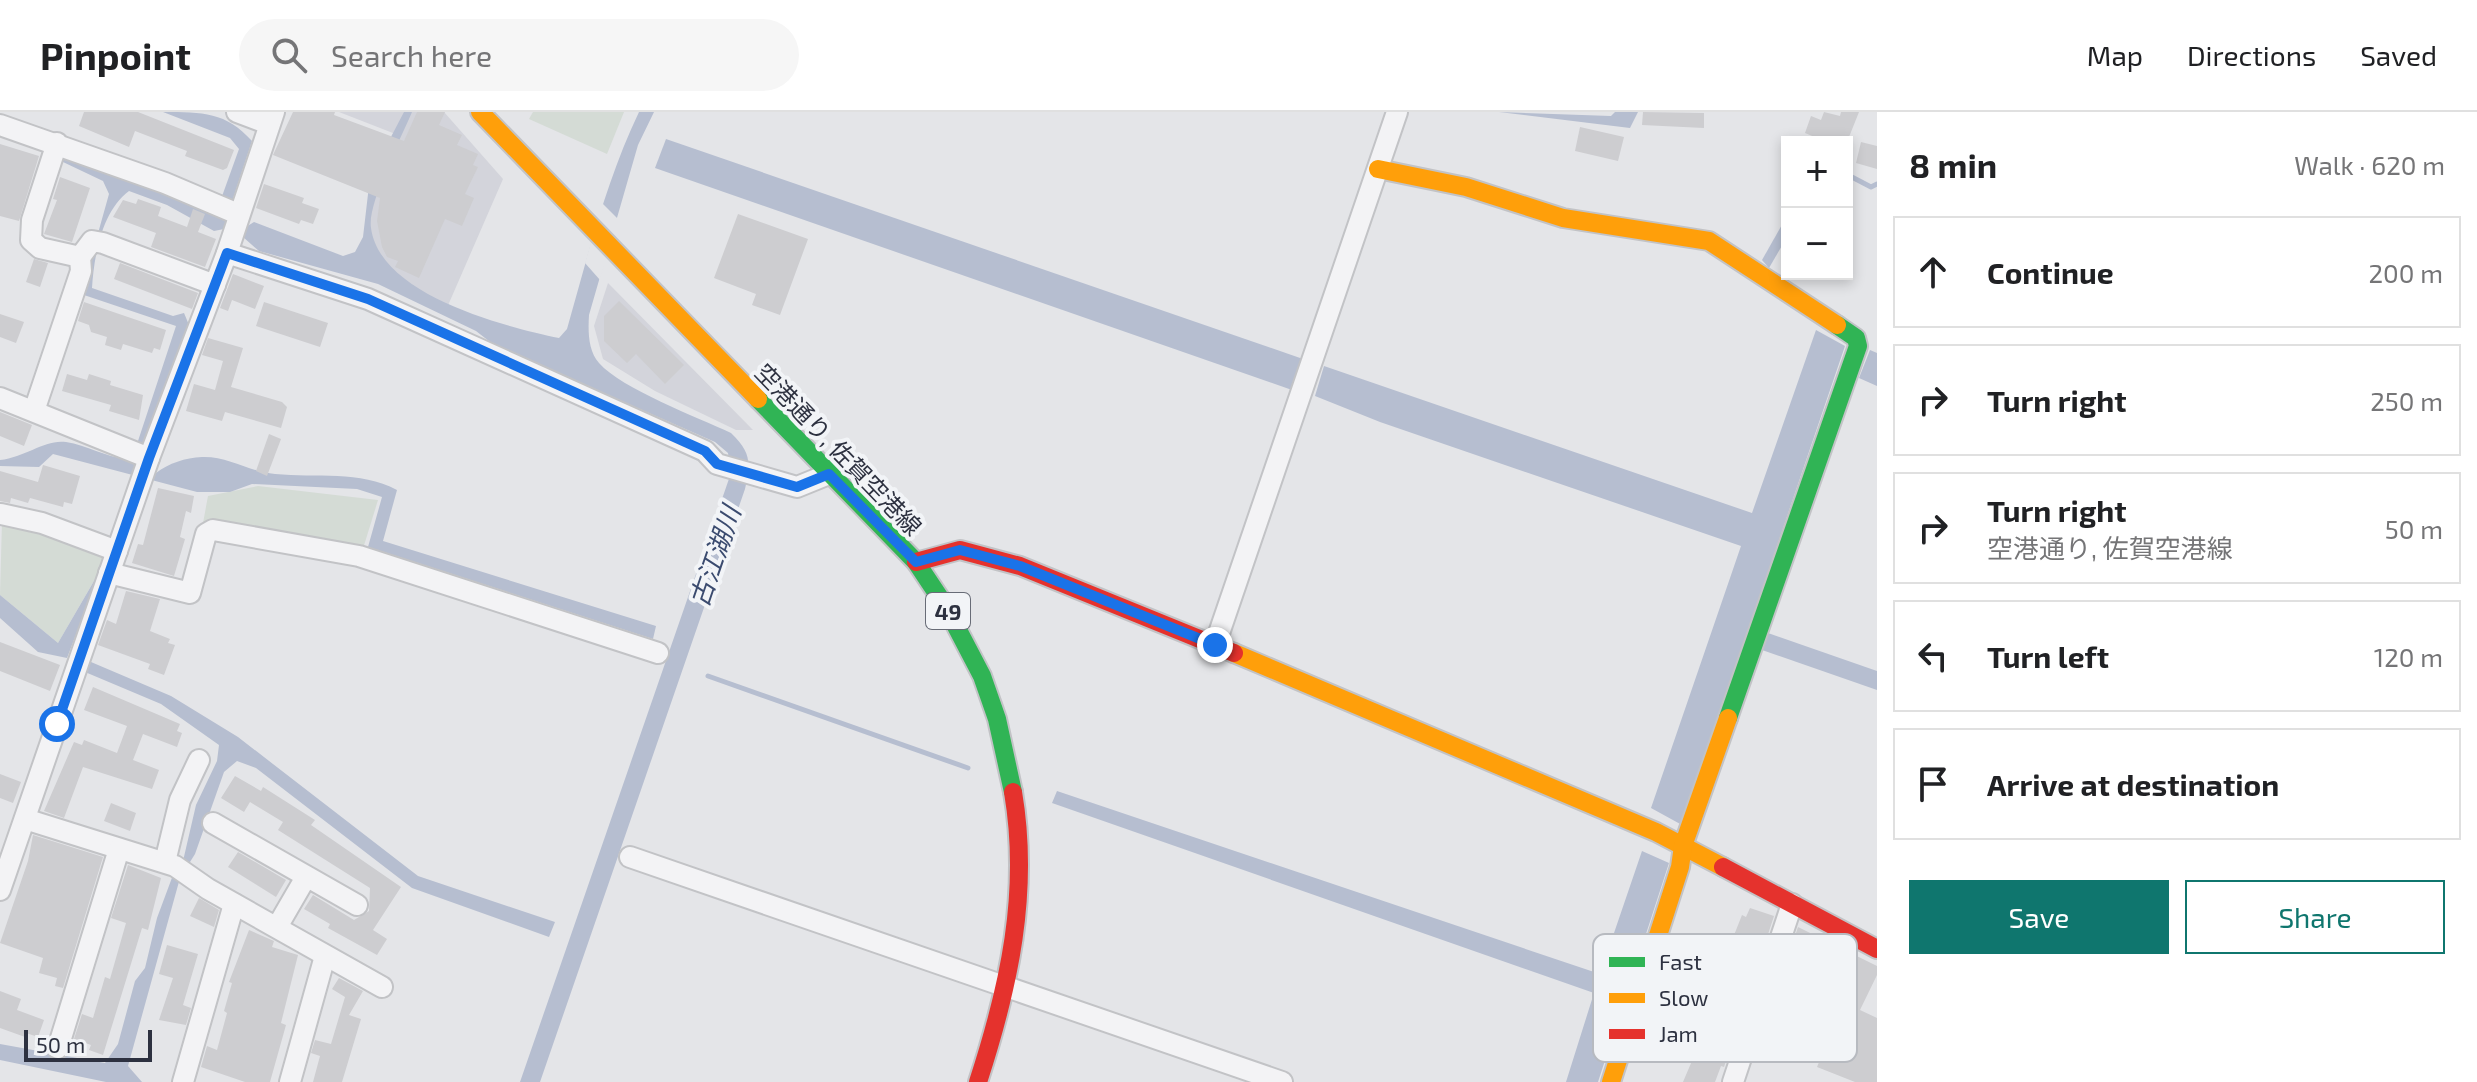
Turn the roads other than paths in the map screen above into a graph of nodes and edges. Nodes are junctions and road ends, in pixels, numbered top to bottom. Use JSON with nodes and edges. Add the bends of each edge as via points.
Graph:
{"nodes":[{"id":1,"x":237,"y":112,"type":"edge"},
{"id":2,"x":480,"y":112,"type":"edge"},
{"id":3,"x":1397,"y":112,"type":"edge"},
{"id":4,"x":272,"y":118,"type":"edge"},
{"id":5,"x":0,"y":125,"type":"edge"},
{"id":6,"x":56,"y":151,"type":"junction"},
{"id":7,"x":1378,"y":169,"type":"junction"},
{"id":8,"x":229,"y":223,"type":"junction"},
{"id":9,"x":92,"y":247,"type":"junction"},
{"id":10,"x":215,"y":285,"type":"junction"},
{"id":11,"x":0,"y":398,"type":"edge"},
{"id":12,"x":34,"y":411,"type":"junction"},
{"id":13,"x":141,"y":462,"type":"junction"},
{"id":14,"x":829,"y":474,"type":"junction"},
{"id":15,"x":1,"y":514,"type":"edge"},
{"id":16,"x":117,"y":551,"type":"junction"},
{"id":17,"x":916,"y":562,"type":"junction"},
{"id":18,"x":109,"y":573,"type":"junction"},
{"id":19,"x":1215,"y":645,"type":"junction"},
{"id":20,"x":658,"y":653,"type":"dead end"},
{"id":21,"x":199,"y":760,"type":"dead end"},
{"id":22,"x":213,"y":823,"type":"dead end"},
{"id":23,"x":14,"y":828,"type":"edge"},
{"id":24,"x":1683,"y":846,"type":"junction"},
{"id":25,"x":119,"y":849,"type":"junction"},
{"id":26,"x":630,"y":857,"type":"dead end"},
{"id":27,"x":175,"y":867,"type":"junction"},
{"id":28,"x":306,"y":877,"type":"junction"},
{"id":29,"x":0,"y":890,"type":"edge"},
{"id":30,"x":234,"y":904,"type":"junction"},
{"id":31,"x":1792,"y":904,"type":"junction"},
{"id":32,"x":357,"y":905,"type":"dead end"},
{"id":33,"x":277,"y":927,"type":"junction"},
{"id":34,"x":1658,"y":934,"type":"edge"},
{"id":35,"x":1782,"y":934,"type":"edge"},
{"id":36,"x":1849,"y":934,"type":"edge"},
{"id":37,"x":1857,"y":938,"type":"edge"},
{"id":38,"x":1877,"y":949,"type":"edge"},
{"id":39,"x":325,"y":956,"type":"junction"},
{"id":40,"x":1008,"y":986,"type":"junction"},
{"id":41,"x":382,"y":987,"type":"dead end"},
{"id":42,"x":58,"y":1048,"type":"dead end"},
{"id":43,"x":1617,"y":1062,"type":"edge"},
{"id":44,"x":1740,"y":1062,"type":"edge"},
{"id":45,"x":183,"y":1082,"type":"edge"},
{"id":46,"x":290,"y":1082,"type":"edge"},
{"id":47,"x":978,"y":1082,"type":"edge"},
{"id":48,"x":1282,"y":1082,"type":"edge"},
{"id":49,"x":1611,"y":1082,"type":"edge"},
{"id":50,"x":1733,"y":1082,"type":"edge"}],
"edges":[{"from":1,"to":4,"type":"street"},
{"from":2,"to":14,"type":"street","name":"空港通り, 佐賀空港線","number":"49"},
{"from":3,"to":7,"type":"street"},
{"from":4,"to":8,"type":"street"},
{"from":5,"to":6,"type":"street"},
{"from":6,"to":8,"type":"street","via":[[165,183]]},
{"from":6,"to":9,"type":"street","via":[[32,220],[31,240],[40,248]]},
{"from":7,"to":19,"type":"street"},
{"from":7,"to":24,"type":"street","via":[[1466,187],[1563,218],[1709,241],[1856,338],[1858,346]]},
{"from":8,"to":10,"type":"street"},
{"from":8,"to":14,"type":"street","via":[[368,299],[705,451],[717,464],[797,487]]},
{"from":9,"to":10,"type":"street"},
{"from":9,"to":12,"type":"street"},
{"from":10,"to":13,"type":"street"},
{"from":11,"to":12,"type":"street"},
{"from":12,"to":13,"type":"street"},
{"from":13,"to":16,"type":"street"},
{"from":14,"to":17,"type":"street","name":"空港通り, 佐賀空港線","number":"49"},
{"from":15,"to":16,"type":"street"},
{"from":16,"to":18,"type":"street"},
{"from":17,"to":19,"type":"street","via":[[960,550],[1020,566]]},
{"from":17,"to":40,"type":"street","name":"空港通り, 佐賀空港線","number":"49","via":[[963,634],[1001,732],[1017,795],[1020,904]]},
{"from":18,"to":20,"type":"street","via":[[190,593],[206,534],[213,530],[359,556]]},
{"from":18,"to":23,"type":"street"},
{"from":19,"to":24,"type":"street"},
{"from":21,"to":27,"type":"street","via":[[180,800]]},
{"from":22,"to":28,"type":"street"},
{"from":23,"to":25,"type":"street"},
{"from":23,"to":29,"type":"street"},
{"from":24,"to":31,"type":"street"},
{"from":24,"to":34,"type":"street"},
{"from":25,"to":27,"type":"street"},
{"from":25,"to":42,"type":"street"},
{"from":26,"to":40,"type":"street"},
{"from":27,"to":30,"type":"street"},
{"from":28,"to":32,"type":"street"},
{"from":28,"to":33,"type":"street"},
{"from":30,"to":33,"type":"street"},
{"from":30,"to":45,"type":"street"},
{"from":31,"to":35,"type":"street"},
{"from":31,"to":36,"type":"street"},
{"from":33,"to":39,"type":"street"},
{"from":37,"to":38,"type":"street"},
{"from":39,"to":41,"type":"street"},
{"from":39,"to":46,"type":"street"},
{"from":40,"to":47,"type":"street","name":"空港通り, 佐賀空港線","number":"49"},
{"from":40,"to":48,"type":"street"},
{"from":43,"to":49,"type":"street"},
{"from":44,"to":50,"type":"street"}]}
